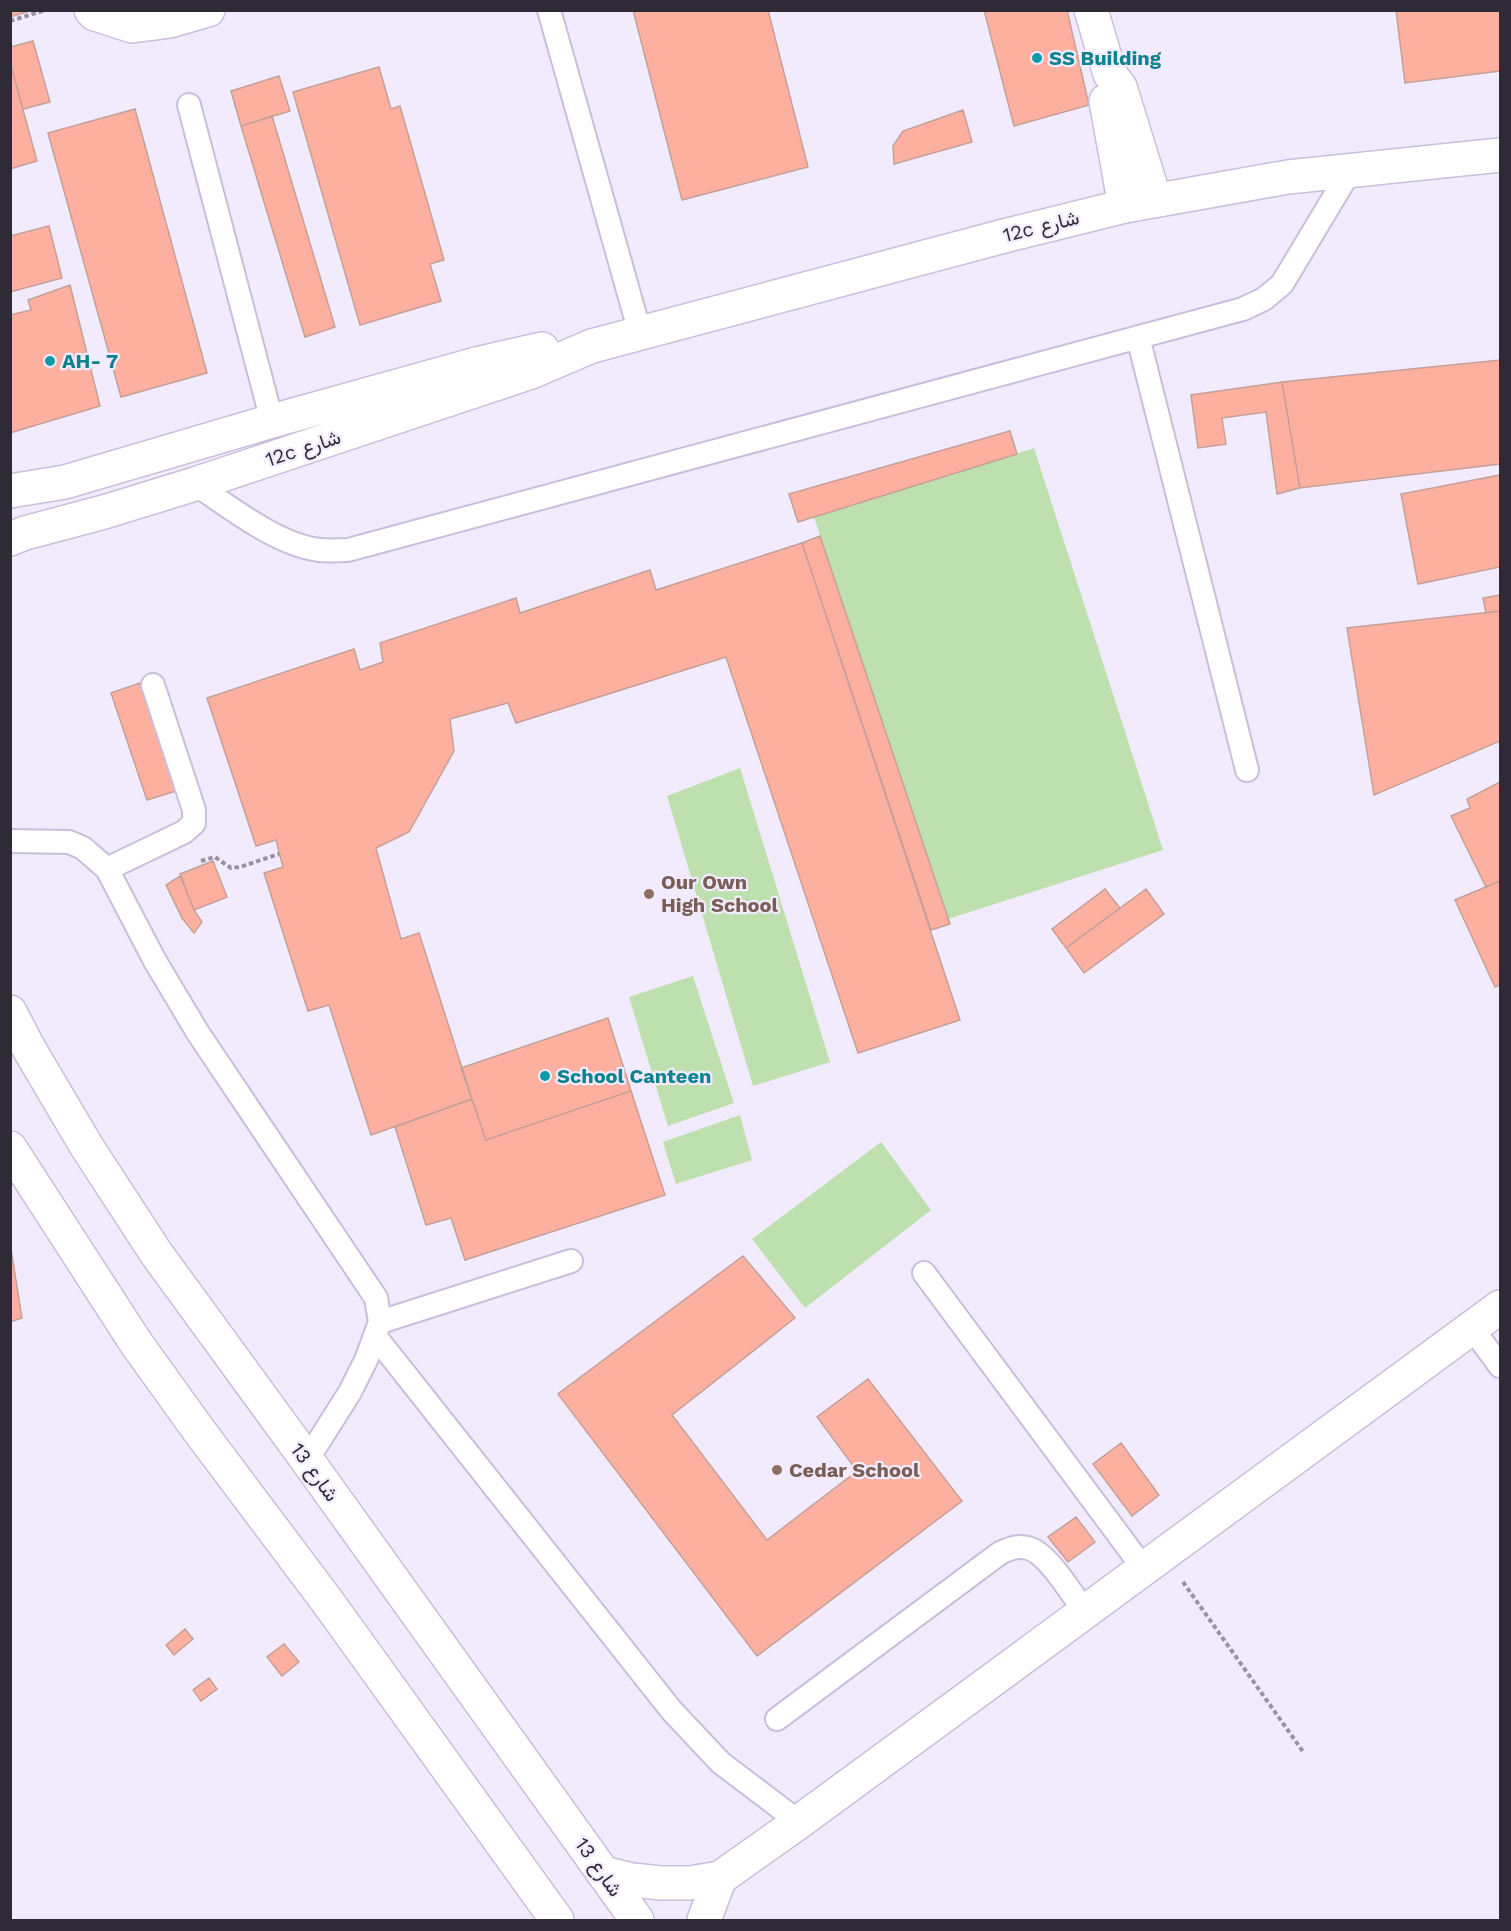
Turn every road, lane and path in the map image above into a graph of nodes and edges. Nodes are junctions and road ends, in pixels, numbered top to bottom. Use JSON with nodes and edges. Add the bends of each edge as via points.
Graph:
{"nodes":[{"id":1,"x":46,"y":10,"type":"edge"},
{"id":2,"x":91,"y":10,"type":"edge"},
{"id":3,"x":208,"y":10,"type":"edge"},
{"id":4,"x":549,"y":10,"type":"edge"},
{"id":5,"x":1091,"y":10,"type":"edge"},
{"id":6,"x":10,"y":21,"type":"edge"},
{"id":7,"x":189,"y":105,"type":"dead end"},
{"id":8,"x":1500,"y":155,"type":"edge"},
{"id":9,"x":1351,"y":169,"type":"junction"},
{"id":10,"x":1140,"y":203,"type":"junction"},
{"id":11,"x":640,"y":333,"type":"junction"},
{"id":12,"x":1138,"y":337,"type":"junction"},
{"id":13,"x":592,"y":346,"type":"junction"},
{"id":14,"x":272,"y":421,"type":"junction"},
{"id":15,"x":195,"y":484,"type":"junction"},
{"id":16,"x":10,"y":491,"type":"edge"},
{"id":17,"x":10,"y":539,"type":"edge"},
{"id":18,"x":153,"y":686,"type":"dead end"},
{"id":19,"x":1247,"y":770,"type":"dead end"},
{"id":20,"x":10,"y":841,"type":"edge"},
{"id":21,"x":279,"y":854,"type":"dead end"},
{"id":22,"x":199,"y":862,"type":"dead end"},
{"id":23,"x":107,"y":869,"type":"junction"},
{"id":24,"x":10,"y":1012,"type":"edge"},
{"id":25,"x":10,"y":1148,"type":"edge"},
{"id":26,"x":571,"y":1260,"type":"dead end"},
{"id":27,"x":924,"y":1273,"type":"dead end"},
{"id":28,"x":1500,"y":1307,"type":"edge"},
{"id":29,"x":1472,"y":1328,"type":"junction"},
{"id":30,"x":377,"y":1329,"type":"junction"},
{"id":31,"x":1500,"y":1366,"type":"edge"},
{"id":32,"x":307,"y":1460,"type":"junction"},
{"id":33,"x":1154,"y":1562,"type":"junction"},
{"id":34,"x":1085,"y":1612,"type":"junction"},
{"id":35,"x":777,"y":1719,"type":"dead end"},
{"id":36,"x":1304,"y":1753,"type":"dead end"},
{"id":37,"x":799,"y":1822,"type":"junction"},
{"id":38,"x":603,"y":1873,"type":"junction"},
{"id":39,"x":720,"y":1878,"type":"junction"},
{"id":40,"x":557,"y":1920,"type":"edge"},
{"id":41,"x":637,"y":1920,"type":"edge"},
{"id":42,"x":704,"y":1920,"type":"edge"}],
"edges":[{"from":1,"to":6,"type":"path"},
{"from":2,"to":3,"type":"street","via":[[132,26]]},
{"from":4,"to":11,"type":"lane"},
{"from":5,"to":10,"type":"street","via":[[1110,74],[1105,91]]},
{"from":7,"to":14,"type":"lane"},
{"from":8,"to":9,"type":"street","name":"12c شارع"},
{"from":9,"to":10,"type":"street","name":"12c شارع"},
{"from":9,"to":12,"type":"lane","via":[[1281,284],[1264,299],[1243,309]]},
{"from":10,"to":11,"type":"street","name":"12c شارع"},
{"from":11,"to":13,"type":"street","name":"12c شارع"},
{"from":12,"to":15,"type":"lane","via":[[348,550],[319,550],[291,542]]},
{"from":12,"to":19,"type":"lane"},
{"from":13,"to":14,"type":"street","name":"12c شارع","via":[[509,356]]},
{"from":13,"to":15,"type":"street","name":"12c شارع","via":[[531,372]]},
{"from":14,"to":16,"type":"street","name":"12c شارع","via":[[64,482]]},
{"from":15,"to":17,"type":"street","name":"12c شارع"},
{"from":18,"to":23,"type":"lane","via":[[194,810],[194,824]]},
{"from":20,"to":23,"type":"lane","via":[[69,842],[83,848]]},
{"from":21,"to":22,"type":"path","via":[[231,868],[215,857]]},
{"from":23,"to":30,"type":"lane","via":[[198,1033],[376,1298]]},
{"from":24,"to":32,"type":"street","name":"شارع 13","via":[[87,1147],[156,1253]]},
{"from":25,"to":40,"type":"street","via":[[130,1334]]},
{"from":26,"to":30,"type":"lane"},
{"from":27,"to":33,"type":"lane"},
{"from":28,"to":29,"type":"street"},
{"from":29,"to":31,"type":"lane"},
{"from":29,"to":33,"type":"street"},
{"from":30,"to":32,"type":"lane","via":[[350,1392]]},
{"from":30,"to":37,"type":"lane","via":[[672,1711],[721,1762]]},
{"from":32,"to":38,"type":"street","name":"شارع 13"},
{"from":33,"to":34,"type":"street"},
{"from":33,"to":36,"type":"path"},
{"from":34,"to":35,"type":"lane","via":[[1040,1554],[1014,1547],[1000,1553]]},
{"from":34,"to":37,"type":"street"},
{"from":37,"to":39,"type":"street"},
{"from":38,"to":39,"type":"street","via":[[661,1883]]},
{"from":38,"to":41,"type":"street","name":"شارع 13"},
{"from":39,"to":42,"type":"street"}]}
